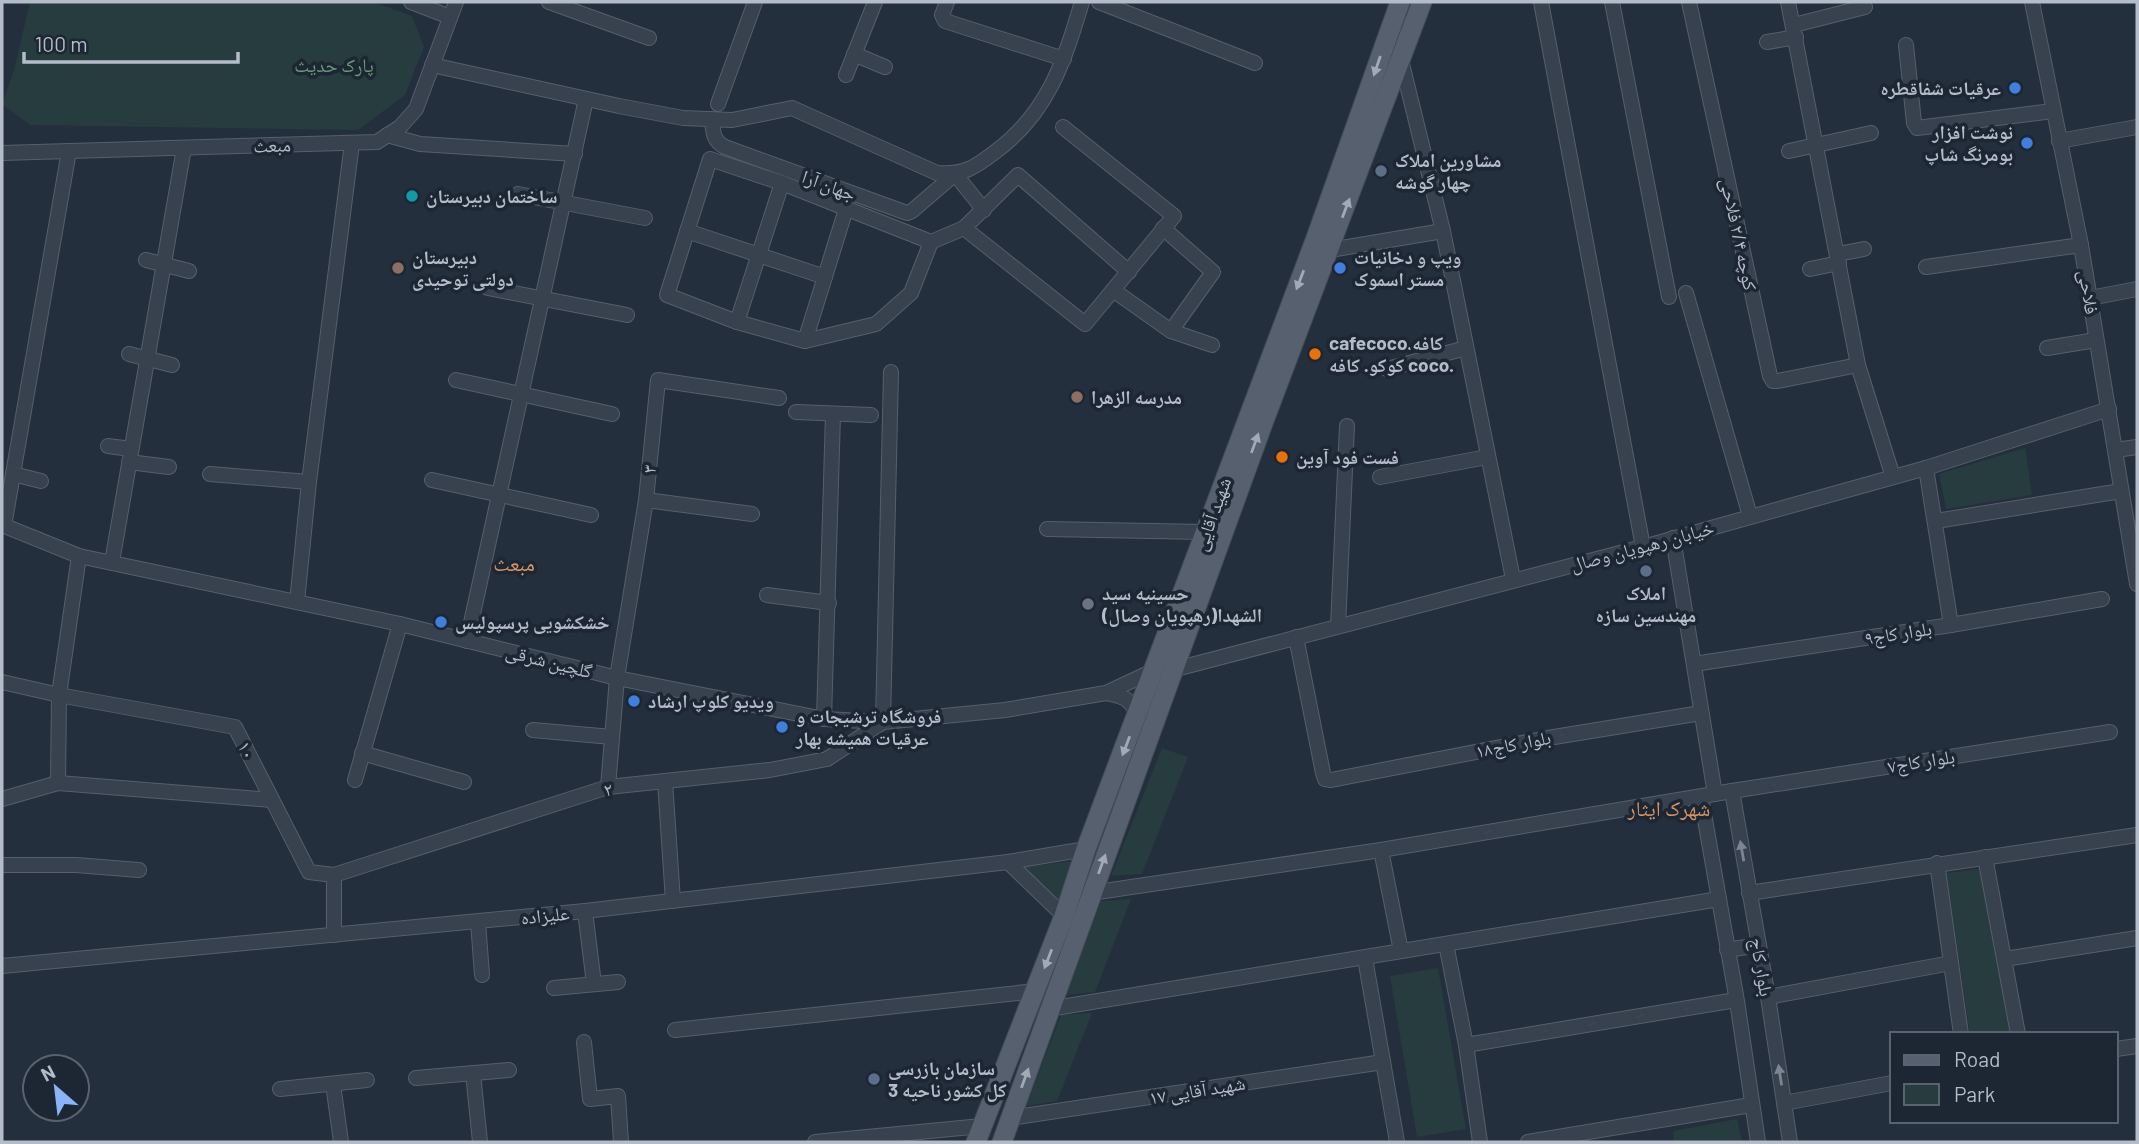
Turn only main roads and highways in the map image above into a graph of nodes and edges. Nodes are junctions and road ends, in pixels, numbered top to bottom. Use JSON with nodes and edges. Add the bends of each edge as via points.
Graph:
{"nodes":[{"id":1,"x":1400,"y":2,"type":"edge"},
{"id":2,"x":1422,"y":2,"type":"edge"},
{"id":3,"x":1277,"y":364,"type":"junction"},
{"id":4,"x":1163,"y":670,"type":"junction"},
{"id":5,"x":979,"y":1134,"type":"edge"},
{"id":6,"x":1002,"y":1142,"type":"edge"}],
"edges":[{"from":1,"to":3,"type":"main road","name":"شهید آقایی","one_way":true,"via":[[1316,238]]},
{"from":3,"to":2,"type":"main road","name":"شهید آقایی","one_way":true,"via":[[1329,250]]},
{"from":4,"to":3,"type":"main road","name":"شهید آقایی","one_way":true},
{"from":3,"to":4,"type":"main road","name":"شهید آقایی","via":[[1205,533]]},
{"from":4,"to":5,"type":"main road","name":"شهید آقایی","one_way":true,"via":[[1138,715]]},
{"from":6,"to":4,"type":"main road","name":"شهید آقایی","one_way":true,"via":[[1091,893]]}]}
